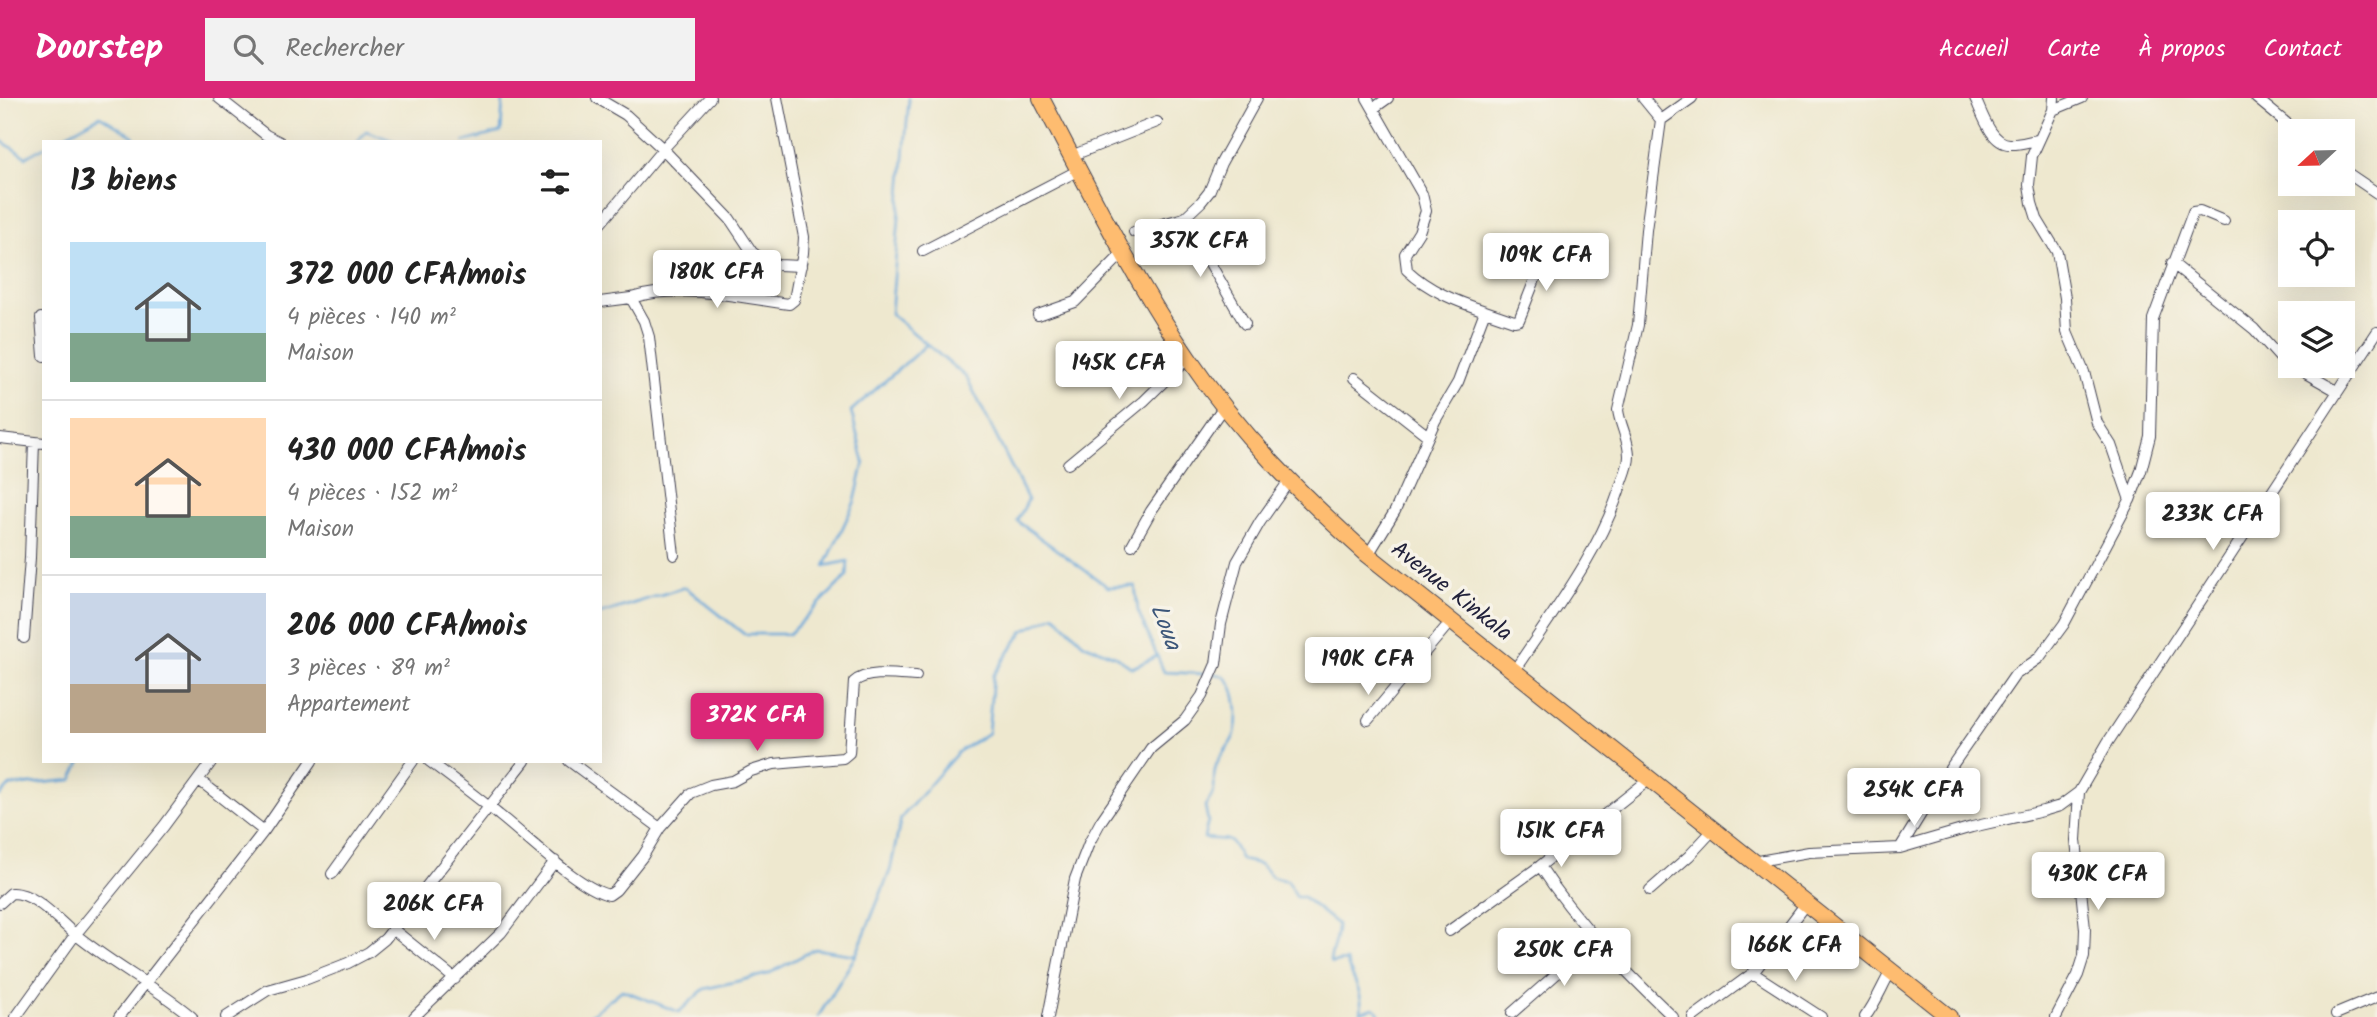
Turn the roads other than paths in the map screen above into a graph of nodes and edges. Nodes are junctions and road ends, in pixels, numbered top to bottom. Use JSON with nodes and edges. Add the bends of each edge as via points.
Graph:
{"nodes":[{"id":1,"x":219,"y":98,"type":"edge"},
{"id":2,"x":597,"y":98,"type":"edge"},
{"id":3,"x":710,"y":98,"type":"edge"},
{"id":4,"x":778,"y":98,"type":"edge"},
{"id":5,"x":1041,"y":98,"type":"edge"},
{"id":6,"x":1257,"y":98,"type":"edge"},
{"id":7,"x":1367,"y":98,"type":"edge"},
{"id":8,"x":1388,"y":98,"type":"edge"},
{"id":9,"x":1643,"y":98,"type":"edge"},
{"id":10,"x":1692,"y":98,"type":"edge"},
{"id":11,"x":1975,"y":98,"type":"edge"},
{"id":12,"x":2048,"y":98,"type":"edge"},
{"id":13,"x":2054,"y":98,"type":"edge"},
{"id":14,"x":2082,"y":98,"type":"edge"},
{"id":15,"x":2256,"y":98,"type":"edge"},
{"id":16,"x":1374,"y":108,"type":"junction"},
{"id":17,"x":2053,"y":110,"type":"junction"},
{"id":18,"x":2281,"y":119,"type":"edge"},
{"id":19,"x":1661,"y":120,"type":"junction"},
{"id":20,"x":1157,"y":122,"type":"dead end"},
{"id":21,"x":276,"y":140,"type":"edge"},
{"id":22,"x":2038,"y":140,"type":"junction"},
{"id":23,"x":663,"y":149,"type":"junction"},
{"id":24,"x":1075,"y":163,"type":"junction"},
{"id":25,"x":2356,"y":179,"type":"edge"},
{"id":26,"x":2377,"y":193,"type":"edge"},
{"id":27,"x":605,"y":211,"type":"edge"},
{"id":28,"x":1184,"y":218,"type":"junction"},
{"id":29,"x":2224,"y":222,"type":"dead end"},
{"id":30,"x":1134,"y":232,"type":"dead end"},
{"id":31,"x":923,"y":251,"type":"dead end"},
{"id":32,"x":1123,"y":253,"type":"junction"},
{"id":33,"x":1545,"y":254,"type":"dead end"},
{"id":34,"x":2172,"y":263,"type":"junction"},
{"id":35,"x":801,"y":266,"type":"junction"},
{"id":36,"x":631,"y":298,"type":"junction"},
{"id":37,"x":602,"y":302,"type":"edge"},
{"id":38,"x":1485,"y":311,"type":"junction"},
{"id":39,"x":1038,"y":315,"type":"dead end"},
{"id":40,"x":41,"y":318,"type":"dead end"},
{"id":41,"x":1245,"y":324,"type":"dead end"},
{"id":42,"x":42,"y":331,"type":"edge"},
{"id":43,"x":2377,"y":332,"type":"edge"},
{"id":44,"x":2278,"y":356,"type":"edge"},
{"id":45,"x":1188,"y":358,"type":"junction"},
{"id":46,"x":2314,"y":378,"type":"edge"},
{"id":47,"x":1354,"y":379,"type":"dead end"},
{"id":48,"x":2337,"y":391,"type":"junction"},
{"id":49,"x":1224,"y":406,"type":"junction"},
{"id":50,"x":1428,"y":436,"type":"junction"},
{"id":51,"x":0,"y":438,"type":"edge"},
{"id":52,"x":39,"y":442,"type":"edge"},
{"id":53,"x":1068,"y":464,"type":"dead end"},
{"id":54,"x":1289,"y":481,"type":"junction"},
{"id":55,"x":2130,"y":500,"type":"junction"},
{"id":56,"x":1132,"y":545,"type":"dead end"},
{"id":57,"x":674,"y":555,"type":"dead end"},
{"id":58,"x":1368,"y":555,"type":"junction"},
{"id":59,"x":1451,"y":621,"type":"junction"},
{"id":60,"x":24,"y":638,"type":"dead end"},
{"id":61,"x":1514,"y":671,"type":"junction"},
{"id":62,"x":916,"y":676,"type":"dead end"},
{"id":63,"x":1368,"y":720,"type":"dead end"},
{"id":64,"x":211,"y":763,"type":"edge"},
{"id":65,"x":311,"y":763,"type":"edge"},
{"id":66,"x":412,"y":763,"type":"edge"},
{"id":67,"x":432,"y":763,"type":"edge"},
{"id":68,"x":523,"y":763,"type":"edge"},
{"id":69,"x":572,"y":763,"type":"edge"},
{"id":70,"x":1651,"y":778,"type":"junction"},
{"id":71,"x":199,"y":780,"type":"junction"},
{"id":72,"x":2079,"y":792,"type":"junction"},
{"id":73,"x":490,"y":807,"type":"junction"},
{"id":74,"x":660,"y":828,"type":"junction"},
{"id":75,"x":1714,"y":830,"type":"junction"},
{"id":76,"x":264,"y":831,"type":"junction"},
{"id":77,"x":1900,"y":848,"type":"junction"},
{"id":78,"x":555,"y":861,"type":"junction"},
{"id":79,"x":1753,"y":862,"type":"junction"},
{"id":80,"x":1540,"y":866,"type":"junction"},
{"id":81,"x":332,"y":874,"type":"dead end"},
{"id":82,"x":1650,"y":890,"type":"dead end"},
{"id":83,"x":1807,"y":902,"type":"junction"},
{"id":84,"x":0,"y":903,"type":"edge"},
{"id":85,"x":394,"y":930,"type":"junction"},
{"id":86,"x":1449,"y":932,"type":"dead end"},
{"id":87,"x":75,"y":935,"type":"junction"},
{"id":88,"x":1595,"y":940,"type":"junction"},
{"id":89,"x":1891,"y":971,"type":"junction"},
{"id":90,"x":1753,"y":973,"type":"junction"},
{"id":91,"x":455,"y":979,"type":"junction"},
{"id":92,"x":144,"y":984,"type":"junction"},
{"id":93,"x":2377,"y":997,"type":"edge"},
{"id":94,"x":1512,"y":1013,"type":"dead end"},
{"id":95,"x":2334,"y":1016,"type":"edge"},
{"id":96,"x":16,"y":1017,"type":"edge"},
{"id":97,"x":118,"y":1017,"type":"edge"},
{"id":98,"x":192,"y":1017,"type":"edge"},
{"id":99,"x":226,"y":1017,"type":"edge"},
{"id":100,"x":414,"y":1017,"type":"edge"},
{"id":101,"x":1048,"y":1017,"type":"edge"},
{"id":102,"x":1673,"y":1017,"type":"edge"},
{"id":103,"x":1693,"y":1017,"type":"edge"},
{"id":104,"x":1821,"y":1017,"type":"edge"},
{"id":105,"x":1865,"y":1017,"type":"edge"},
{"id":106,"x":1949,"y":1017,"type":"edge"},
{"id":107,"x":2056,"y":1017,"type":"edge"}],
"edges":[{"from":1,"to":21,"type":"street"},
{"from":2,"to":23,"type":"street","via":[[626,115]]},
{"from":3,"to":23,"type":"street"},
{"from":4,"to":35,"type":"street","via":[[802,226]]},
{"from":5,"to":24,"type":"main road","name":"Avenue Kinkala"},
{"from":6,"to":28,"type":"street","via":[[1209,192]]},
{"from":7,"to":16,"type":"street"},
{"from":8,"to":16,"type":"street"},
{"from":9,"to":19,"type":"street"},
{"from":10,"to":19,"type":"street"},
{"from":11,"to":22,"type":"street","via":[[1998,140],[2015,144]]},
{"from":12,"to":17,"type":"street"},
{"from":13,"to":17,"type":"street"},
{"from":14,"to":17,"type":"street"},
{"from":15,"to":18,"type":"street"},
{"from":16,"to":38,"type":"street","via":[[1422,194],[1426,211],[1405,254],[1407,270],[1422,285]]},
{"from":17,"to":22,"type":"street"},
{"from":19,"to":61,"type":"street","via":[[1638,325],[1618,410],[1629,460],[1589,558]]},
{"from":20,"to":24,"type":"street"},
{"from":22,"to":55,"type":"street","via":[[2029,186],[2032,203],[2057,252],[2067,332],[2084,372],[2097,423],[2111,445]]},
{"from":23,"to":27,"type":"street"},
{"from":23,"to":35,"type":"street","via":[[730,219],[752,251],[778,265]]},
{"from":24,"to":31,"type":"street"},
{"from":24,"to":32,"type":"main road","name":"Avenue Kinkala"},
{"from":25,"to":26,"type":"street"},
{"from":28,"to":30,"type":"street"},
{"from":28,"to":41,"type":"street"},
{"from":29,"to":34,"type":"street","via":[[2193,212]]},
{"from":32,"to":39,"type":"street","via":[[1075,302]]},
{"from":32,"to":45,"type":"main road","name":"Avenue Kinkala"},
{"from":33,"to":38,"type":"street","via":[[1519,320]]},
{"from":34,"to":44,"type":"street","via":[[2254,329]]},
{"from":34,"to":55,"type":"street","via":[[2153,319],[2150,436]]},
{"from":35,"to":36,"type":"street","via":[[794,300],[789,304],[682,290]]},
{"from":36,"to":37,"type":"street"},
{"from":36,"to":57,"type":"street","via":[[652,350]]},
{"from":38,"to":50,"type":"street","via":[[1458,382]]},
{"from":40,"to":42,"type":"street"},
{"from":43,"to":48,"type":"street"},
{"from":45,"to":49,"type":"main road","name":"Avenue Kinkala"},
{"from":45,"to":53,"type":"street"},
{"from":46,"to":48,"type":"street"},
{"from":47,"to":50,"type":"street"},
{"from":48,"to":72,"type":"street"},
{"from":49,"to":54,"type":"main road","name":"Avenue Kinkala"},
{"from":49,"to":56,"type":"street"},
{"from":50,"to":58,"type":"street","via":[[1395,511]]},
{"from":51,"to":52,"type":"street"},
{"from":52,"to":60,"type":"street"},
{"from":54,"to":58,"type":"main road","name":"Avenue Kinkala"},
{"from":54,"to":101,"type":"street","via":[[1237,562],[1216,664],[1202,696],[1185,720],[1151,748],[1089,843],[1075,878]]},
{"from":55,"to":77,"type":"street","via":[[2064,624],[2039,657],[2015,675]]},
{"from":58,"to":59,"type":"main road","name":"Avenue Kinkala"},
{"from":59,"to":61,"type":"main road","name":"Avenue Kinkala"},
{"from":59,"to":63,"type":"street"},
{"from":61,"to":70,"type":"main road","name":"Avenue Kinkala"},
{"from":62,"to":74,"type":"street","via":[[888,674],[854,682],[849,753],[843,758],[775,764],[701,788]]},
{"from":64,"to":71,"type":"street"},
{"from":65,"to":76,"type":"street"},
{"from":66,"to":81,"type":"street"},
{"from":67,"to":73,"type":"street"},
{"from":68,"to":73,"type":"street"},
{"from":69,"to":74,"type":"street"},
{"from":70,"to":75,"type":"main road","name":"Avenue Kinkala"},
{"from":70,"to":80,"type":"street"},
{"from":71,"to":76,"type":"street"},
{"from":71,"to":87,"type":"street"},
{"from":72,"to":77,"type":"street","via":[[2060,806]]},
{"from":72,"to":107,"type":"street","via":[[2076,840],[2084,956]]},
{"from":73,"to":78,"type":"street"},
{"from":73,"to":85,"type":"street"},
{"from":74,"to":78,"type":"street","via":[[609,895],[580,881]]},
{"from":75,"to":79,"type":"main road","name":"Avenue Kinkala"},
{"from":75,"to":82,"type":"street"},
{"from":76,"to":92,"type":"street"},
{"from":77,"to":79,"type":"street","via":[[1809,852]]},
{"from":78,"to":91,"type":"street","via":[[501,933]]},
{"from":79,"to":83,"type":"main road","name":"Avenue Kinkala"},
{"from":80,"to":86,"type":"street"},
{"from":80,"to":88,"type":"street"},
{"from":83,"to":89,"type":"main road","name":"Avenue Kinkala"},
{"from":83,"to":90,"type":"street"},
{"from":84,"to":87,"type":"street","via":[[11,893],[24,895]]},
{"from":85,"to":91,"type":"street"},
{"from":85,"to":99,"type":"street","via":[[369,952],[268,990]]},
{"from":87,"to":92,"type":"street"},
{"from":87,"to":96,"type":"street"},
{"from":88,"to":94,"type":"street"},
{"from":88,"to":102,"type":"street"},
{"from":89,"to":105,"type":"street"},
{"from":89,"to":106,"type":"main road","name":"Avenue Kinkala"},
{"from":90,"to":103,"type":"street"},
{"from":90,"to":104,"type":"street"},
{"from":91,"to":100,"type":"street"},
{"from":92,"to":97,"type":"street"},
{"from":92,"to":98,"type":"street"},
{"from":93,"to":95,"type":"street"}]}
